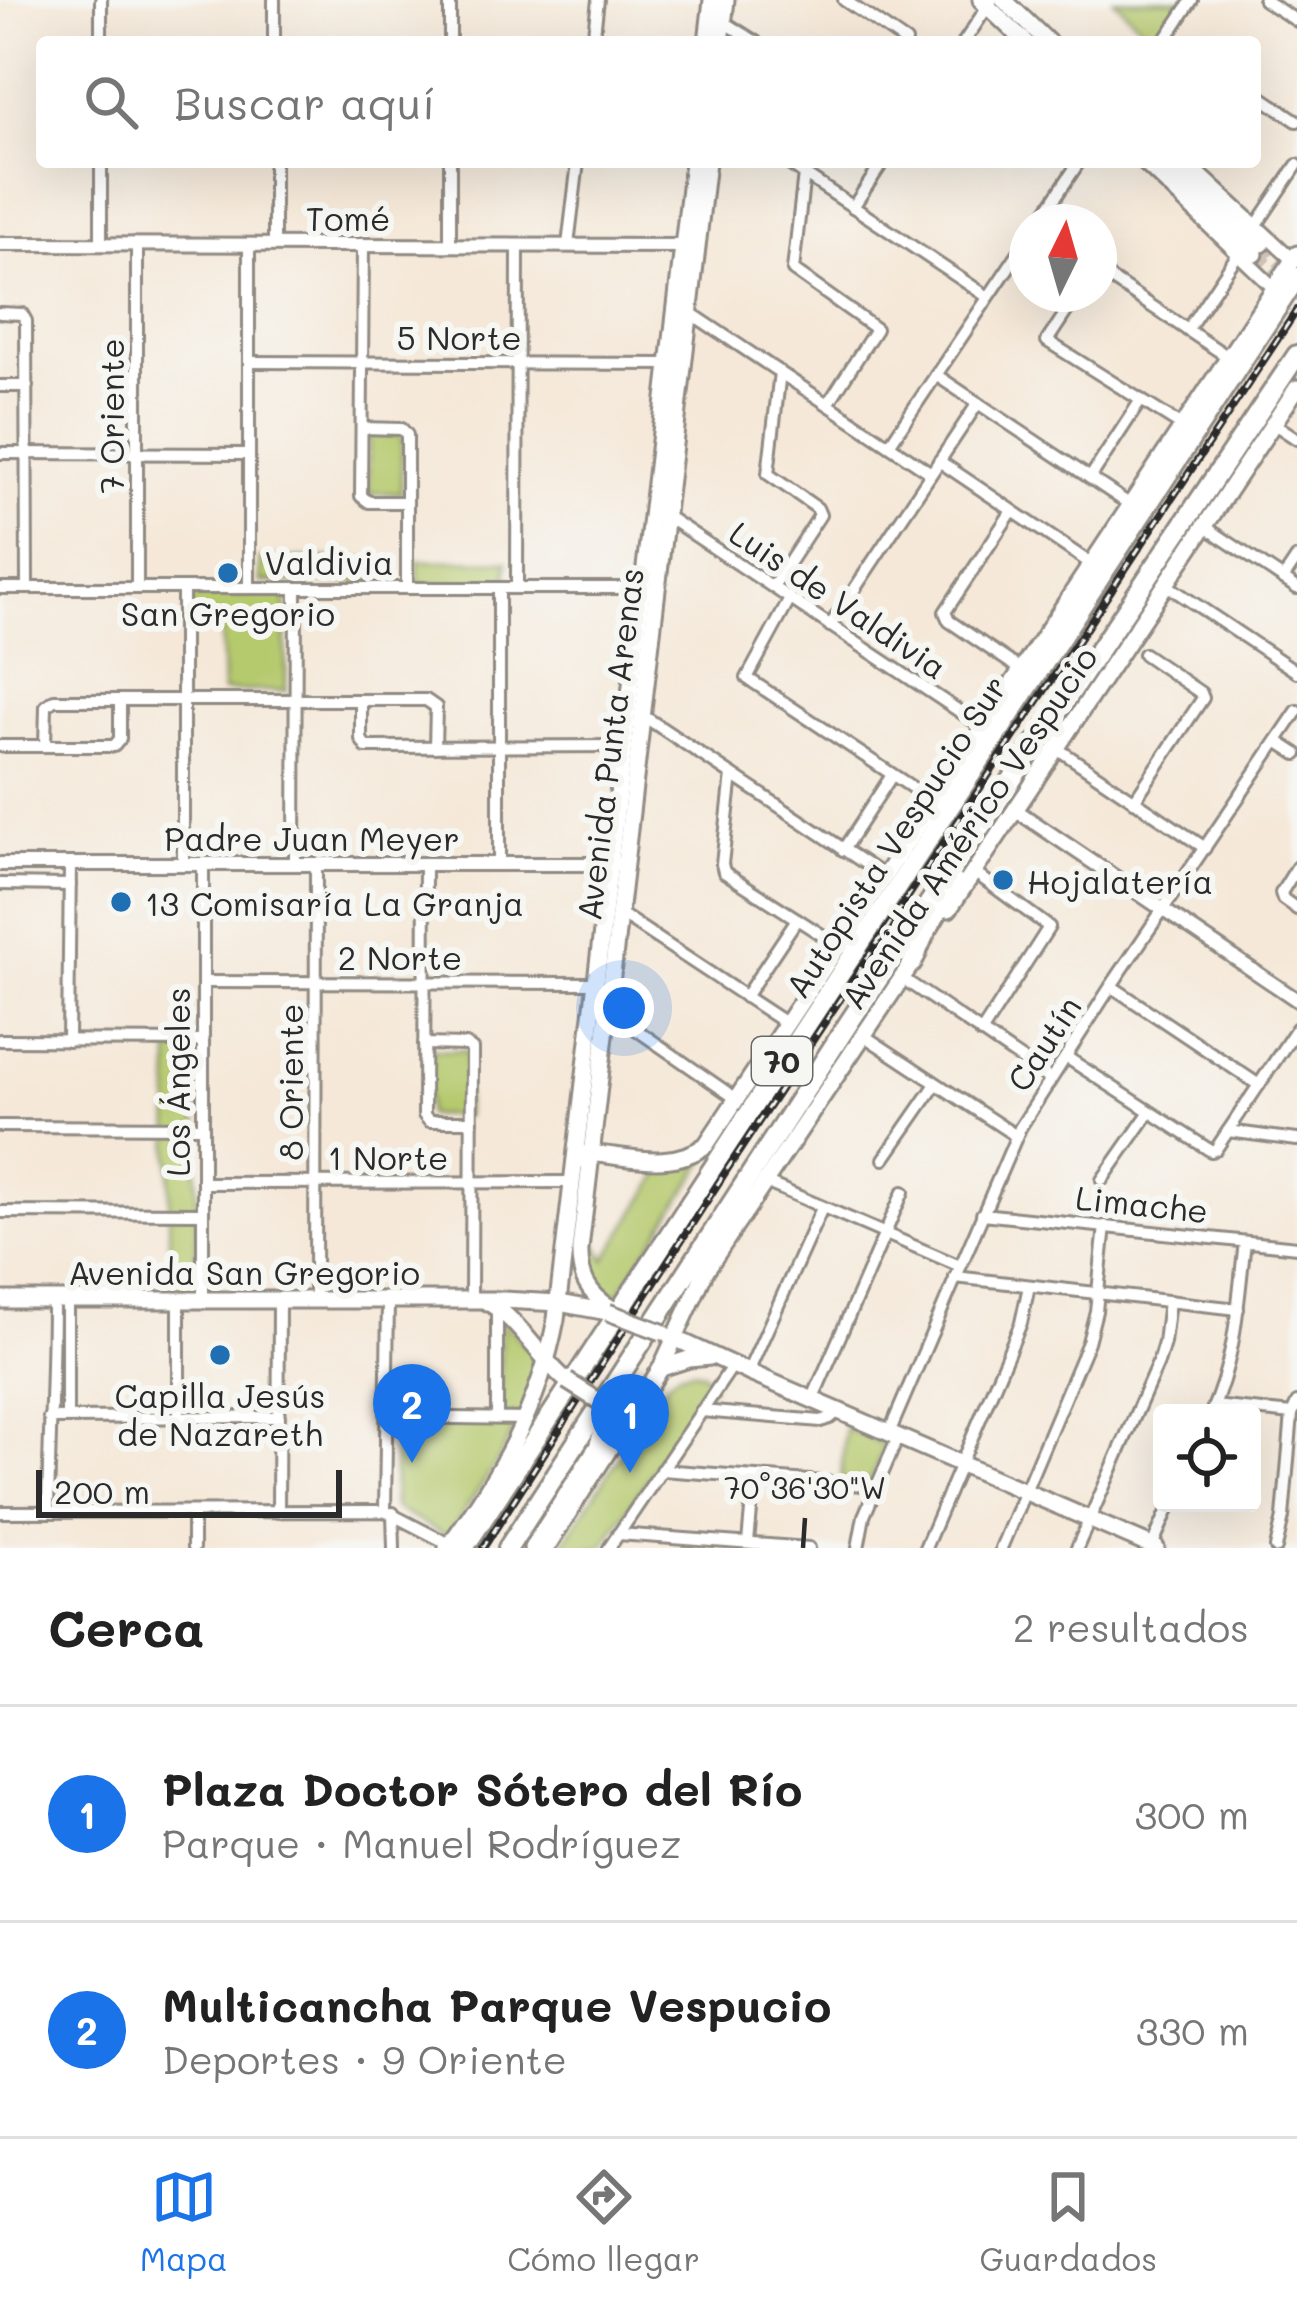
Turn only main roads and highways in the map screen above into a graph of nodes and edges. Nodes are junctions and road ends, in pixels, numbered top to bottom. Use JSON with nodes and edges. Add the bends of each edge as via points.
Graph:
{"nodes":[{"id":1,"x":712,"y":0,"type":"edge"},
{"id":2,"x":726,"y":0,"type":"edge"},
{"id":3,"x":1000,"y":6,"type":"edge"},
{"id":4,"x":708,"y":36,"type":"edge"},
{"id":5,"x":722,"y":36,"type":"edge"},
{"id":6,"x":1021,"y":36,"type":"edge"},
{"id":7,"x":1040,"y":36,"type":"edge"},
{"id":8,"x":693,"y":168,"type":"edge"},
{"id":9,"x":706,"y":168,"type":"edge"},
{"id":10,"x":1162,"y":168,"type":"edge"},
{"id":11,"x":1178,"y":168,"type":"edge"},
{"id":12,"x":690,"y":246,"type":"junction"},
{"id":13,"x":1295,"y":264,"type":"edge"},
{"id":14,"x":1297,"y":356,"type":"edge"},
{"id":15,"x":1297,"y":388,"type":"edge"},
{"id":16,"x":650,"y":588,"type":"junction"},
{"id":17,"x":1086,"y":601,"type":"junction"},
{"id":18,"x":992,"y":808,"type":"junction"},
{"id":19,"x":929,"y":809,"type":"junction"},
{"id":20,"x":618,"y":864,"type":"junction"},
{"id":21,"x":907,"y":970,"type":"junction"},
{"id":22,"x":591,"y":1154,"type":"junction"},
{"id":23,"x":575,"y":1163,"type":"junction"},
{"id":24,"x":0,"y":1300,"type":"edge"},
{"id":25,"x":485,"y":1303,"type":"junction"},
{"id":26,"x":559,"y":1303,"type":"junction"},
{"id":27,"x":614,"y":1312,"type":"junction"},
{"id":28,"x":669,"y":1336,"type":"junction"},
{"id":29,"x":546,"y":1363,"type":"junction"},
{"id":30,"x":732,"y":1365,"type":"junction"},
{"id":31,"x":661,"y":1368,"type":"junction"},
{"id":32,"x":634,"y":1410,"type":"junction"},
{"id":33,"x":605,"y":1411,"type":"junction"},
{"id":34,"x":453,"y":1547,"type":"edge"},
{"id":35,"x":1153,"y":1547,"type":"edge"},
{"id":36,"x":508,"y":1548,"type":"edge"},
{"id":37,"x":532,"y":1548,"type":"edge"},
{"id":38,"x":546,"y":1548,"type":"edge"}],
"edges":[{"from":1,"to":4,"type":"main road"},
{"from":2,"to":5,"type":"main road"},
{"from":3,"to":6,"type":"main road"},
{"from":3,"to":7,"type":"main road"},
{"from":8,"to":12,"type":"main road","name":"Avenida Punta Arenas"},
{"from":9,"to":12,"type":"main road","name":"Avenida Punta Arenas"},
{"from":10,"to":11,"type":"main road","via":[[1251,250]]},
{"from":12,"to":16,"type":"main road","name":"Avenida Punta Arenas","via":[[669,364]]},
{"from":12,"to":16,"type":"main road","name":"Avenida Punta Arenas","via":[[689,312]]},
{"from":13,"to":17,"type":"highway","name":"Autopista Vespucio Sur","number":"70"},
{"from":13,"to":19,"type":"main road","name":"Avenida Américo Vespucio"},
{"from":14,"to":18,"type":"highway","name":"Autopista Vespucio Sur","number":"70"},
{"from":15,"to":21,"type":"main road","name":"Avenida Américo Vespucio"},
{"from":16,"to":20,"type":"main road","name":"Avenida Punta Arenas","via":[[642,715]]},
{"from":16,"to":20,"type":"main road","name":"Avenida Punta Arenas","via":[[625,746]]},
{"from":17,"to":19,"type":"highway"},
{"from":17,"to":34,"type":"highway","name":"Autopista Vespucio Sur","number":"70"},
{"from":18,"to":21,"type":"highway"},
{"from":18,"to":36,"type":"highway","name":"Autopista Vespucio Sur","number":"70"},
{"from":19,"to":22,"type":"main road","name":"Avenida Américo Vespucio","via":[[711,1140],[661,1161]]},
{"from":20,"to":22,"type":"main road","name":"Avenida Punta Arenas"},
{"from":20,"to":23,"type":"main road","name":"Avenida Punta Arenas"},
{"from":21,"to":28,"type":"main road","name":"Avenida Américo Vespucio"},
{"from":22,"to":23,"type":"main road"},
{"from":22,"to":27,"type":"main road","name":"Avenida Punta Arenas","via":[[580,1262],[591,1292]]},
{"from":23,"to":26,"type":"main road","name":"Avenida Punta Arenas"},
{"from":24,"to":25,"type":"main road","name":"Avenida San Gregorio"},
{"from":25,"to":26,"type":"main road","name":"Avenida San Gregorio"},
{"from":25,"to":29,"type":"main road"},
{"from":26,"to":27,"type":"main road","name":"Avenida San Gregorio"},
{"from":26,"to":29,"type":"main road"},
{"from":27,"to":28,"type":"main road","name":"Avenida San Gregorio","bridge":true},
{"from":28,"to":30,"type":"main road","name":"Avenida San Gregorio"},
{"from":28,"to":31,"type":"main road","name":"Avenida Américo Vespucio"},
{"from":29,"to":33,"type":"main road","bridge":true},
{"from":29,"to":34,"type":"main road","via":[[527,1419]]},
{"from":30,"to":31,"type":"main road","via":[[689,1359]]},
{"from":30,"to":35,"type":"main road","name":"Avenida San Gregorio"},
{"from":31,"to":32,"type":"main road","name":"Avenida Américo Vespucio"},
{"from":32,"to":33,"type":"main road"},
{"from":32,"to":38,"type":"main road","name":"Avenida Américo Vespucio"},
{"from":33,"to":37,"type":"main road","via":[[600,1443]]}]}
